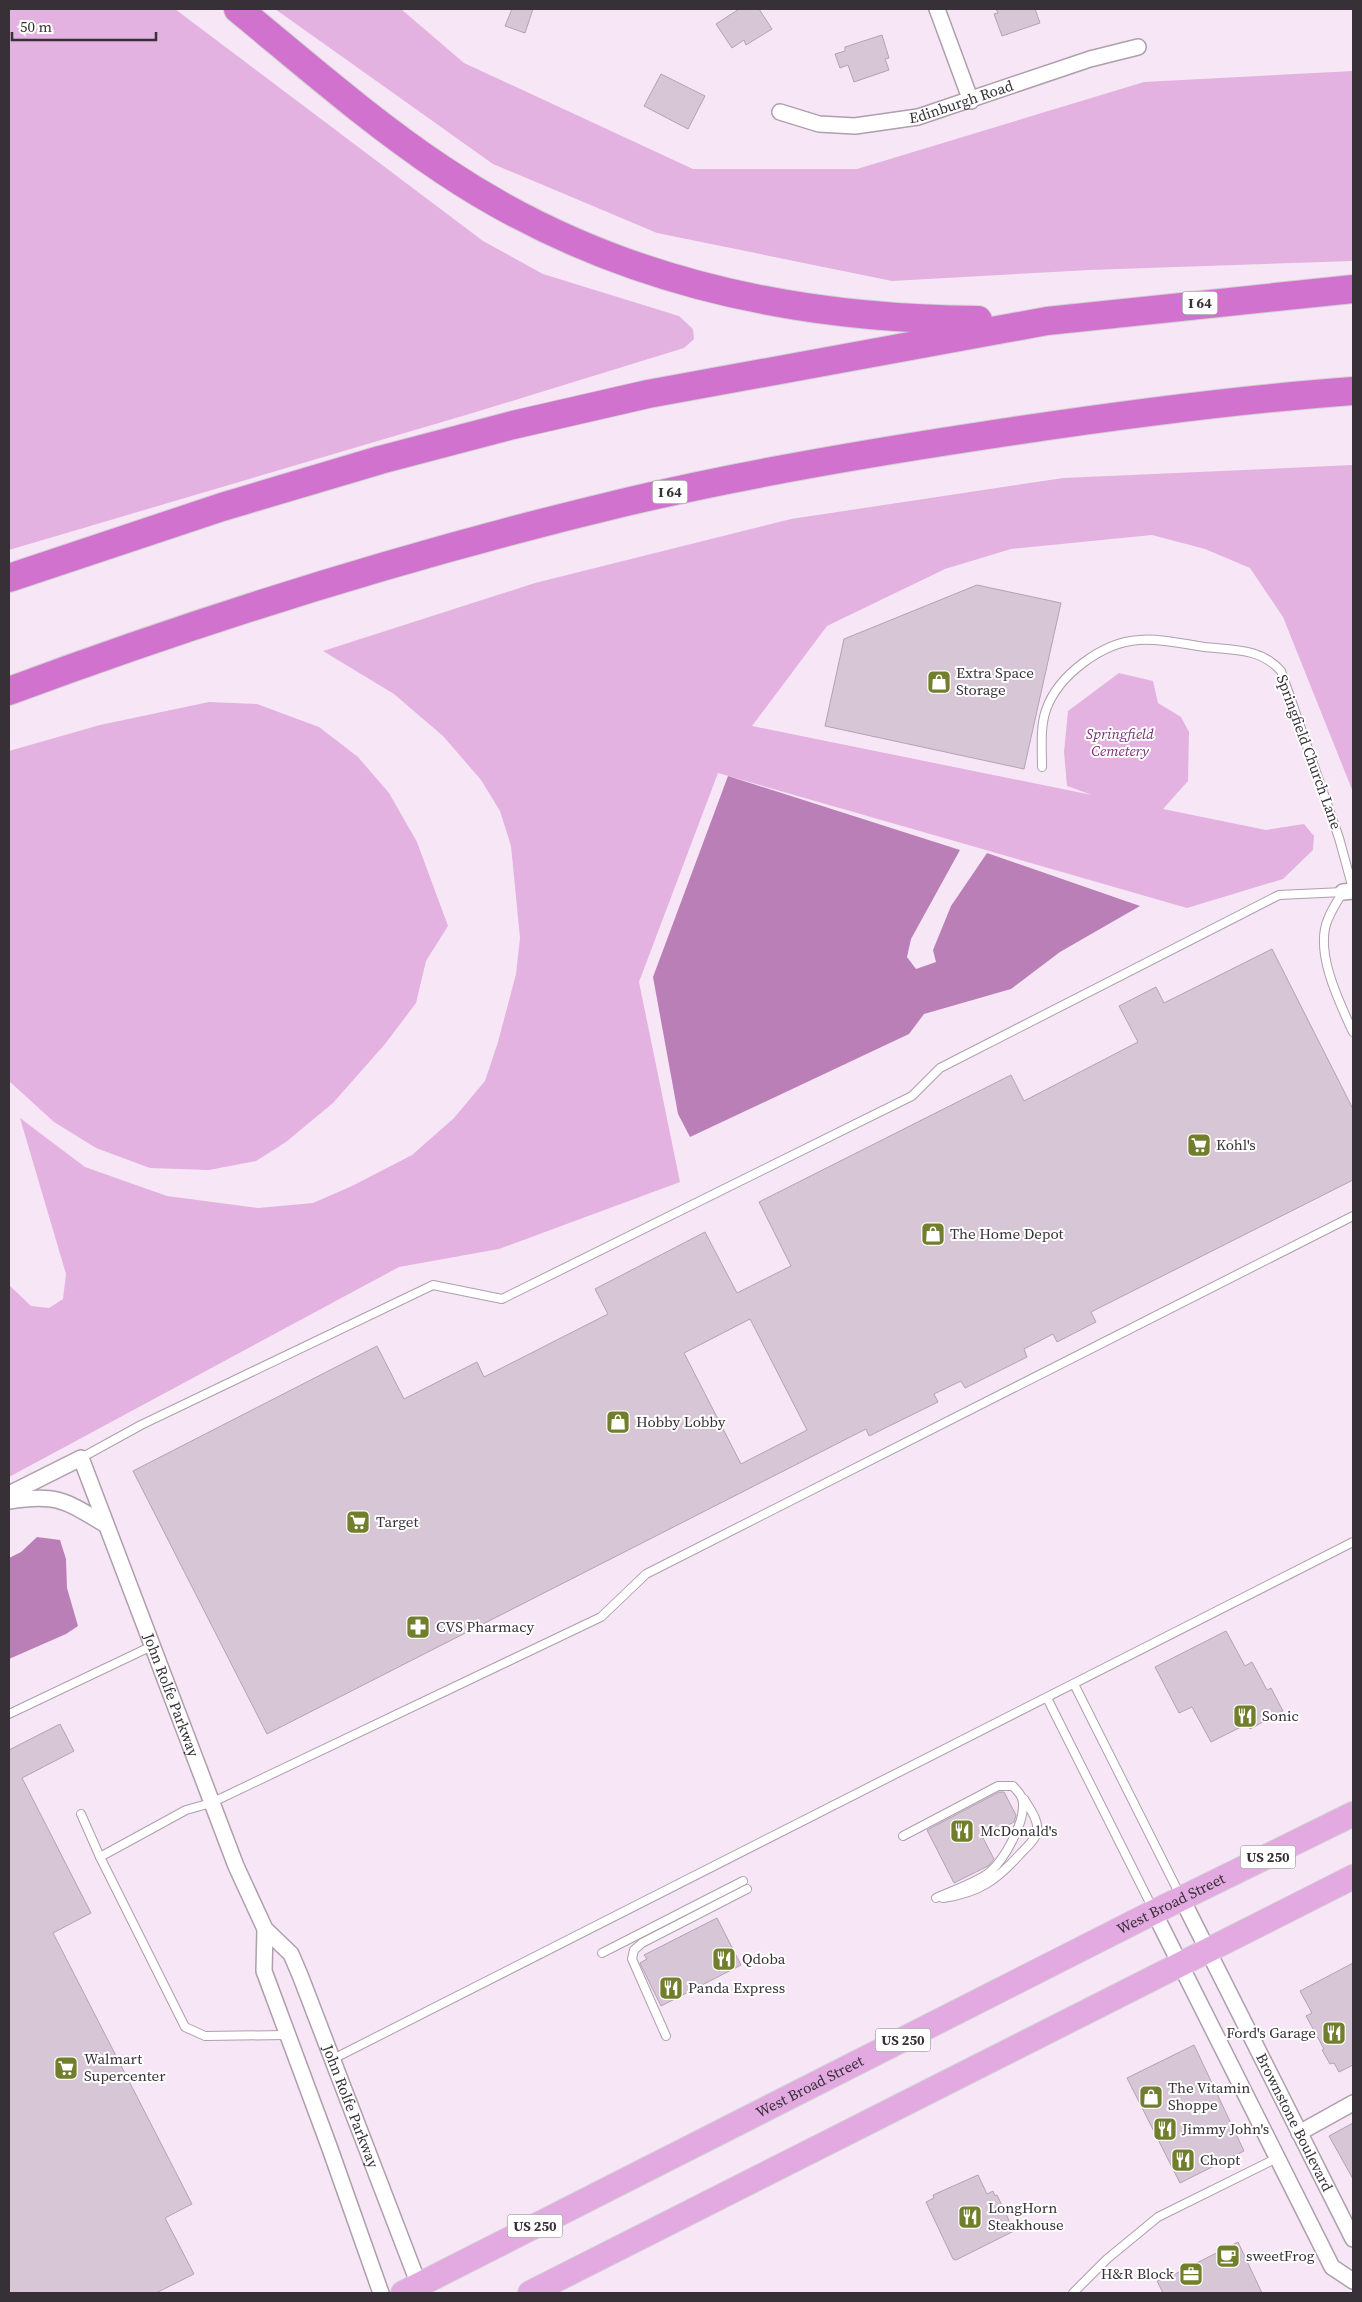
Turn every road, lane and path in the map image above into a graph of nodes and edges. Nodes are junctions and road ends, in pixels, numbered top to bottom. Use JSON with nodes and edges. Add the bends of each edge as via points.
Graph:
{"nodes":[{"id":1,"x":238,"y":9,"type":"edge"},
{"id":2,"x":937,"y":9,"type":"edge"},
{"id":3,"x":1138,"y":47,"type":"dead end"},
{"id":4,"x":971,"y":101,"type":"junction"},
{"id":5,"x":780,"y":112,"type":"dead end"},
{"id":6,"x":1353,"y":289,"type":"edge"},
{"id":7,"x":1047,"y":321,"type":"junction"},
{"id":8,"x":1353,"y":391,"type":"edge"},
{"id":9,"x":9,"y":578,"type":"edge"},
{"id":10,"x":9,"y":690,"type":"edge"},
{"id":11,"x":1042,"y":767,"type":"dead end"},
{"id":12,"x":1350,"y":891,"type":"edge"},
{"id":13,"x":1353,"y":1032,"type":"edge"},
{"id":14,"x":1353,"y":1216,"type":"edge"},
{"id":15,"x":81,"y":1458,"type":"junction"},
{"id":16,"x":9,"y":1494,"type":"edge"},
{"id":17,"x":9,"y":1501,"type":"edge"},
{"id":18,"x":106,"y":1525,"type":"junction"},
{"id":19,"x":1353,"y":1542,"type":"edge"},
{"id":20,"x":152,"y":1646,"type":"junction"},
{"id":21,"x":1074,"y":1684,"type":"junction"},
{"id":22,"x":1047,"y":1698,"type":"junction"},
{"id":23,"x":9,"y":1714,"type":"edge"},
{"id":24,"x":1021,"y":1794,"type":"junction"},
{"id":25,"x":211,"y":1803,"type":"junction"},
{"id":26,"x":82,"y":1814,"type":"dead end"},
{"id":27,"x":1353,"y":1814,"type":"edge"},
{"id":28,"x":903,"y":1836,"type":"dead end"},
{"id":29,"x":100,"y":1857,"type":"junction"},
{"id":30,"x":1353,"y":1877,"type":"edge"},
{"id":31,"x":743,"y":1881,"type":"dead end"},
{"id":32,"x":747,"y":1889,"type":"dead end"},
{"id":33,"x":1182,"y":1899,"type":"junction"},
{"id":34,"x":1154,"y":1912,"type":"junction"},
{"id":35,"x":265,"y":1929,"type":"junction"},
{"id":36,"x":1208,"y":1950,"type":"junction"},
{"id":37,"x":602,"y":1953,"type":"dead end"},
{"id":38,"x":1180,"y":1965,"type":"junction"},
{"id":39,"x":286,"y":2035,"type":"junction"},
{"id":40,"x":666,"y":2036,"type":"dead end"},
{"id":41,"x":333,"y":2059,"type":"junction"},
{"id":42,"x":1353,"y":2104,"type":"edge"},
{"id":43,"x":1299,"y":2133,"type":"junction"},
{"id":44,"x":1277,"y":2158,"type":"junction"},
{"id":45,"x":1353,"y":2239,"type":"edge"},
{"id":46,"x":1353,"y":2281,"type":"edge"},
{"id":47,"x":415,"y":2290,"type":"edge"},
{"id":48,"x":381,"y":2293,"type":"edge"},
{"id":49,"x":530,"y":2293,"type":"edge"},
{"id":50,"x":1073,"y":2293,"type":"edge"}],
"edges":[{"from":1,"to":7,"type":"highway","via":[[387,130],[444,171],[498,203],[616,260],[694,286],[780,304],[952,320]]},
{"from":2,"to":4,"type":"street"},
{"from":3,"to":4,"type":"street","name":"Edinburgh Road"},
{"from":4,"to":5,"type":"street","name":"Edinburgh Road","via":[[918,117],[855,126],[819,124]]},
{"from":6,"to":7,"type":"highway","number":"I 64"},
{"from":7,"to":9,"type":"highway","number":"I 64","via":[[648,394],[513,425],[222,507]]},
{"from":8,"to":10,"type":"highway","number":"I 64","via":[[1150,411],[1016,430],[774,470],[636,500],[494,535],[288,595]]},
{"from":11,"to":12,"type":"lane","name":"Springfield Church Lane","via":[[1042,730],[1046,710],[1056,690],[1093,655],[1118,644],[1140,640],[1265,656],[1281,671],[1339,838]]},
{"from":12,"to":13,"type":"lane","via":[[1327,920],[1324,956]]},
{"from":12,"to":15,"type":"lane","via":[[1279,895],[940,1068],[912,1096],[502,1299],[433,1285],[142,1425]]},
{"from":14,"to":25,"type":"lane","via":[[646,1574],[601,1617]]},
{"from":15,"to":16,"type":"street"},
{"from":15,"to":18,"type":"street","name":"John Rolfe Parkway"},
{"from":17,"to":18,"type":"street","via":[[38,1496],[61,1500]]},
{"from":18,"to":20,"type":"street","name":"John Rolfe Parkway"},
{"from":19,"to":21,"type":"lane"},
{"from":20,"to":23,"type":"lane"},
{"from":20,"to":25,"type":"street","name":"John Rolfe Parkway"},
{"from":21,"to":22,"type":"lane"},
{"from":21,"to":33,"type":"lane"},
{"from":22,"to":34,"type":"lane"},
{"from":22,"to":41,"type":"lane"},
{"from":24,"to":24,"type":"lane","via":[[1024,1806],[1018,1826],[1009,1848],[991,1871],[936,1898],[960,1896],[981,1888],[1000,1876],[1031,1843],[1037,1832],[1036,1822]]},
{"from":24,"to":28,"type":"lane","via":[[1013,1786],[998,1786]]},
{"from":25,"to":29,"type":"lane","via":[[186,1810]]},
{"from":25,"to":35,"type":"street","name":"John Rolfe Parkway"},
{"from":26,"to":29,"type":"lane"},
{"from":27,"to":33,"type":"main road","name":"West Broad Street","number":"US 250"},
{"from":29,"to":39,"type":"lane","via":[[185,2027],[205,2036]]},
{"from":30,"to":36,"type":"main road"},
{"from":31,"to":37,"type":"lane"},
{"from":32,"to":40,"type":"lane","via":[[634,1950],[632,1959]]},
{"from":33,"to":34,"type":"main road","name":"West Broad Street","number":"US 250"},
{"from":33,"to":36,"type":"street","name":"Brownstone Boulevard"},
{"from":34,"to":38,"type":"street","name":"Brownstone Boulevard"},
{"from":34,"to":47,"type":"main road","name":"West Broad Street","number":"US 250"},
{"from":35,"to":39,"type":"street","name":"John Rolfe Parkway","via":[[264,1971]]},
{"from":35,"to":41,"type":"street","name":"John Rolfe Parkway","via":[[291,1954]]},
{"from":36,"to":38,"type":"main road"},
{"from":36,"to":43,"type":"street","name":"Brownstone Boulevard"},
{"from":38,"to":44,"type":"street","name":"Brownstone Boulevard"},
{"from":38,"to":49,"type":"main road"},
{"from":39,"to":48,"type":"street","name":"John Rolfe Parkway"},
{"from":41,"to":47,"type":"street","name":"John Rolfe Parkway"},
{"from":42,"to":43,"type":"street"},
{"from":43,"to":45,"type":"street","name":"Brownstone Boulevard"},
{"from":44,"to":46,"type":"street","name":"Brownstone Boulevard","via":[[1332,2267]]},
{"from":44,"to":50,"type":"lane","via":[[1158,2217],[1107,2259]]}]}
